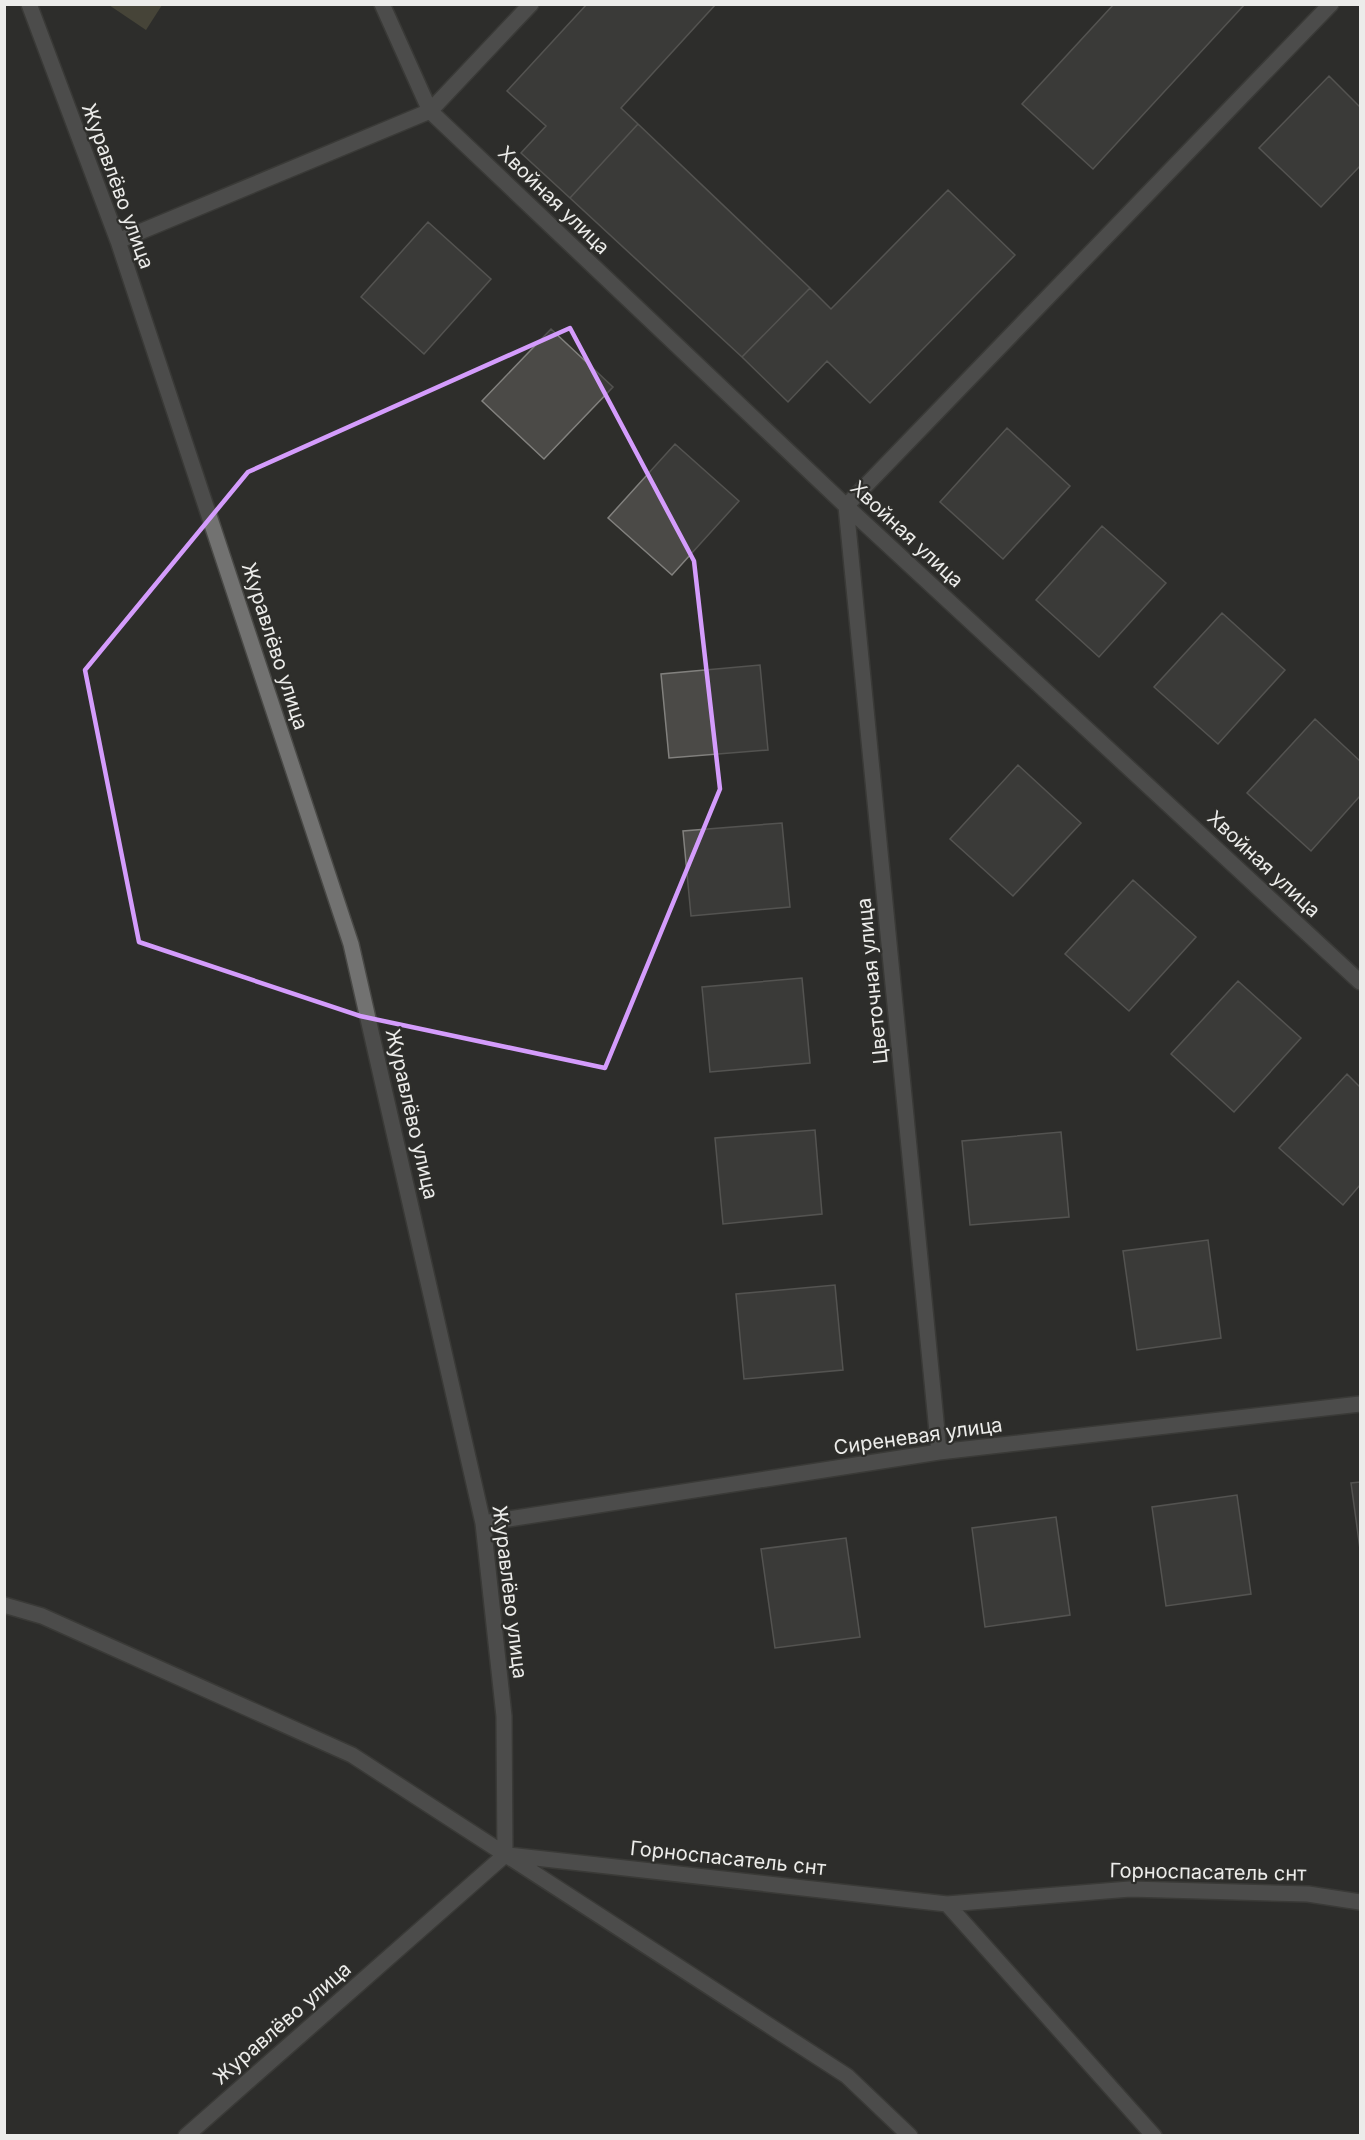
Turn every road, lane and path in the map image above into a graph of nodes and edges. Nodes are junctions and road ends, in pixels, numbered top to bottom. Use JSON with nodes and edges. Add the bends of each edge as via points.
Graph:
{"nodes":[{"id":1,"x":29,"y":4,"type":"edge"},
{"id":2,"x":382,"y":4,"type":"edge"},
{"id":3,"x":531,"y":4,"type":"edge"},
{"id":4,"x":1331,"y":4,"type":"edge"},
{"id":5,"x":430,"y":111,"type":"junction"},
{"id":6,"x":118,"y":241,"type":"junction"},
{"id":7,"x":846,"y":506,"type":"junction"},
{"id":8,"x":1360,"y":982,"type":"edge"},
{"id":9,"x":1360,"y":1404,"type":"edge"},
{"id":10,"x":939,"y":1452,"type":"junction"},
{"id":11,"x":483,"y":1523,"type":"junction"},
{"id":12,"x":4,"y":1605,"type":"edge"},
{"id":13,"x":505,"y":1855,"type":"junction"},
{"id":14,"x":1360,"y":1902,"type":"edge"},
{"id":15,"x":947,"y":1904,"type":"junction"},
{"id":16,"x":186,"y":2136,"type":"edge"},
{"id":17,"x":910,"y":2136,"type":"edge"},
{"id":18,"x":1154,"y":2136,"type":"edge"}],
"edges":[{"from":1,"to":6,"type":"street","name":"Журавлёво улица"},
{"from":2,"to":5,"type":"street"},
{"from":3,"to":5,"type":"street"},
{"from":4,"to":7,"type":"street"},
{"from":5,"to":6,"type":"street"},
{"from":5,"to":7,"type":"street","name":"Хвойная улица"},
{"from":6,"to":11,"type":"street","name":"Журавлёво улица","via":[[351,944]]},
{"from":7,"to":8,"type":"street","name":"Хвойная улица"},
{"from":7,"to":10,"type":"street","name":"Цветочная улица"},
{"from":9,"to":10,"type":"street","name":"Сиреневая улица"},
{"from":10,"to":11,"type":"street","name":"Сиреневая улица"},
{"from":11,"to":13,"type":"street","name":"Журавлёво улица","via":[[504,1716]]},
{"from":12,"to":13,"type":"street","via":[[42,1616],[352,1755]]},
{"from":13,"to":15,"type":"street","name":"Горноспасатель снт"},
{"from":13,"to":16,"type":"street","name":"Журавлёво улица"},
{"from":13,"to":17,"type":"street","via":[[848,2076]]},
{"from":14,"to":15,"type":"street","name":"Горноспасатель снт","via":[[1308,1894],[1130,1889]]},
{"from":15,"to":18,"type":"street"}]}
